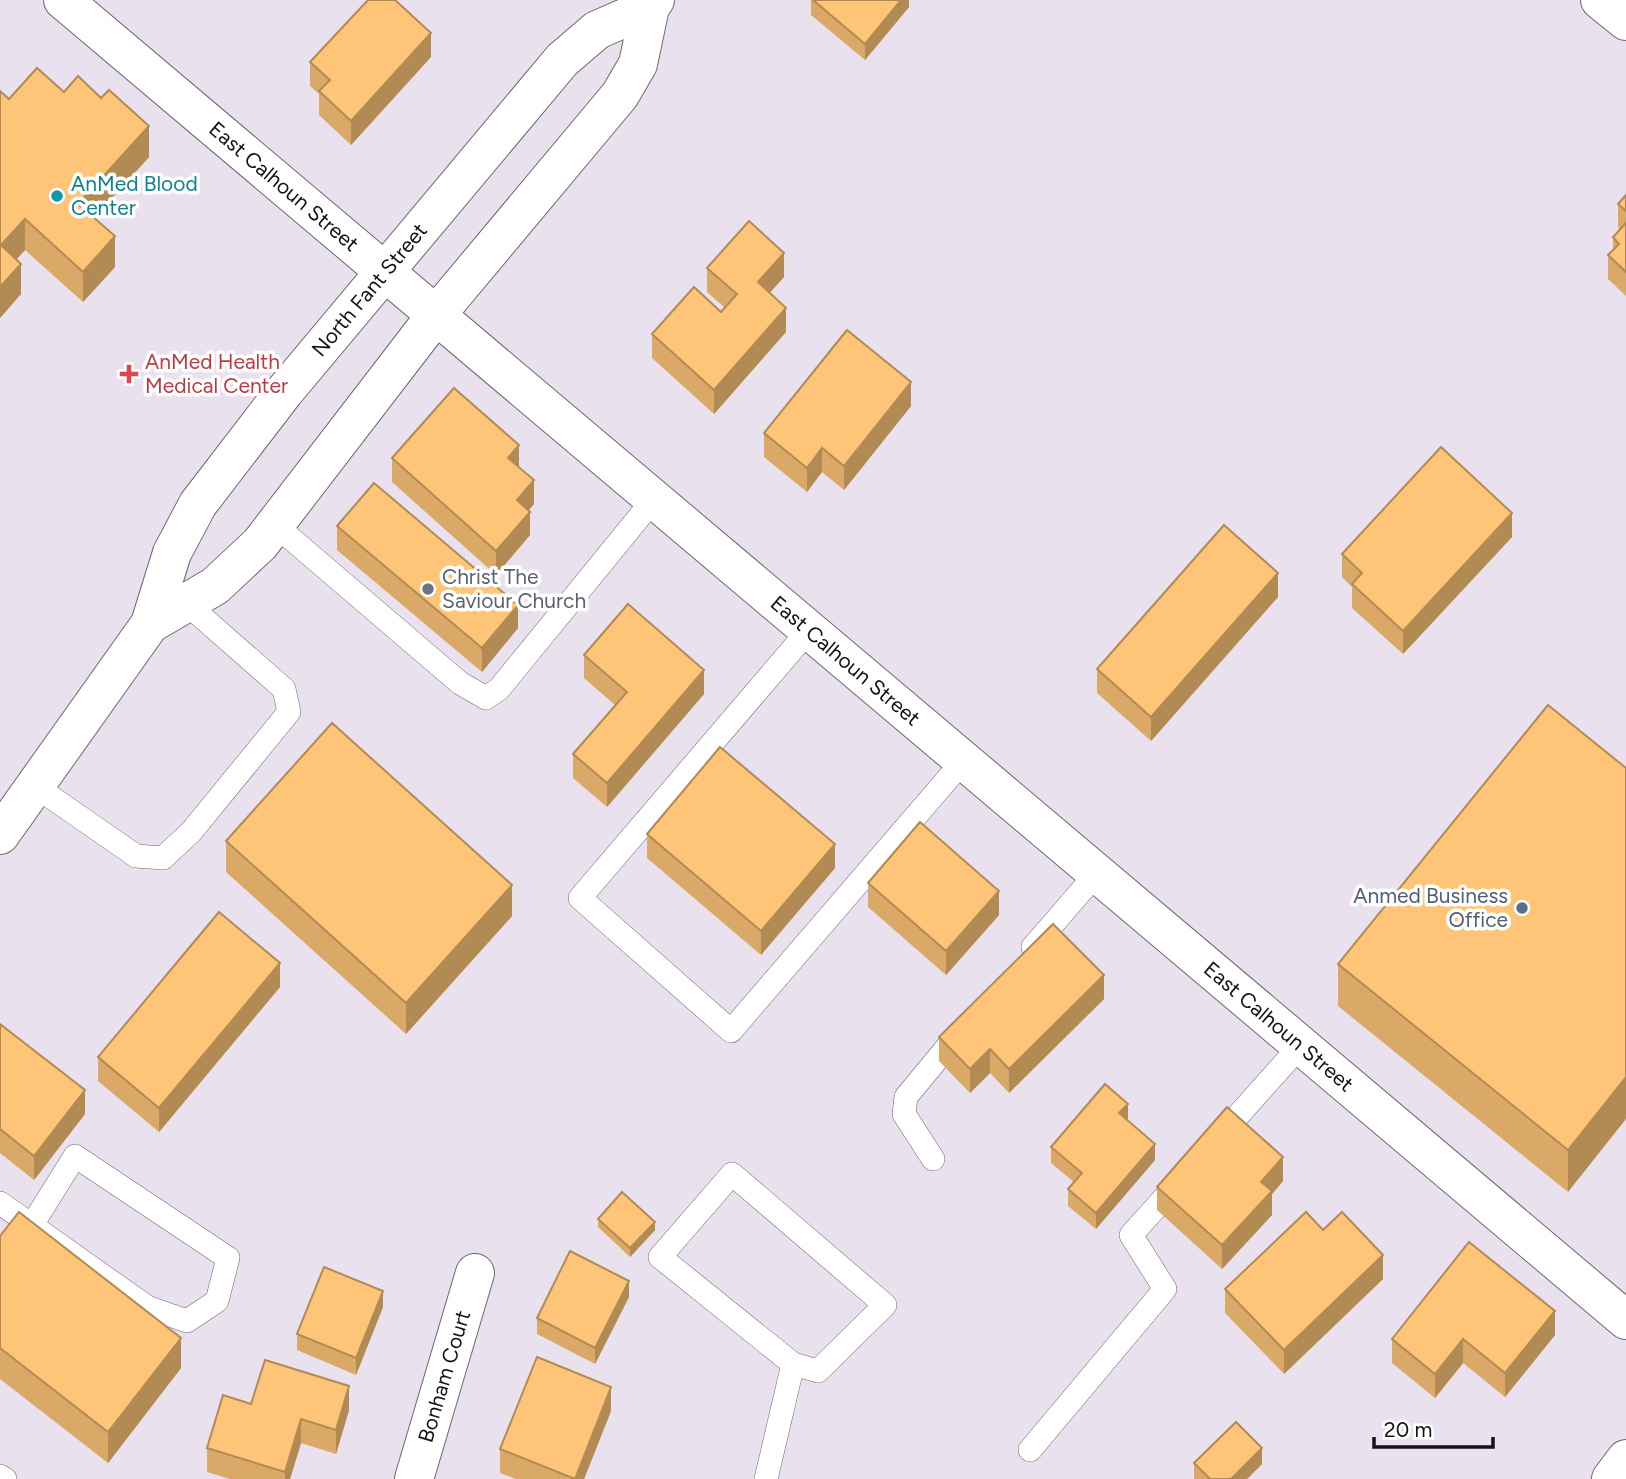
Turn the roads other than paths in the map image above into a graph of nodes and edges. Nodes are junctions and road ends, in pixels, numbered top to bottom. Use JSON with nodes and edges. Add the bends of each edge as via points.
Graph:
{"nodes":[{"id":1,"x":63,"y":0,"type":"edge"},
{"id":2,"x":1600,"y":0,"type":"edge"},
{"id":3,"x":653,"y":3,"type":"edge"},
{"id":4,"x":1626,"y":22,"type":"edge"},
{"id":5,"x":384,"y":271,"type":"junction"},
{"id":6,"x":436,"y":315,"type":"junction"},
{"id":7,"x":654,"y":499,"type":"junction"},
{"id":8,"x":274,"y":524,"type":"junction"},
{"id":9,"x":186,"y":603,"type":"junction"},
{"id":10,"x":150,"y":624,"type":"junction"},
{"id":11,"x":809,"y":630,"type":"junction"},
{"id":12,"x":964,"y":760,"type":"junction"},
{"id":13,"x":35,"y":786,"type":"junction"},
{"id":14,"x":0,"y":835,"type":"edge"},
{"id":15,"x":1097,"y":873,"type":"junction"},
{"id":16,"x":1021,"y":961,"type":"edge"},
{"id":17,"x":969,"y":1021,"type":"edge"},
{"id":18,"x":1301,"y":1045,"type":"junction"},
{"id":19,"x":933,"y":1159,"type":"dead end"},
{"id":20,"x":0,"y":1203,"type":"edge"},
{"id":21,"x":32,"y":1225,"type":"junction"},
{"id":22,"x":475,"y":1273,"type":"dead end"},
{"id":23,"x":1626,"y":1320,"type":"edge"},
{"id":24,"x":793,"y":1364,"type":"junction"},
{"id":25,"x":1030,"y":1450,"type":"dead end"},
{"id":26,"x":1626,"y":1459,"type":"edge"},
{"id":27,"x":0,"y":1476,"type":"edge"},
{"id":28,"x":5,"y":1479,"type":"edge"},
{"id":29,"x":414,"y":1479,"type":"edge"},
{"id":30,"x":765,"y":1479,"type":"edge"},
{"id":31,"x":1611,"y":1479,"type":"edge"}],
"edges":[{"from":1,"to":5,"type":"street","name":"East Calhoun Street"},
{"from":2,"to":4,"type":"street"},
{"from":3,"to":5,"type":"street","name":"North Fant Street","via":[[597,30],[562,60]]},
{"from":3,"to":6,"type":"street","name":"North Fant Street","via":[[638,64],[620,95]]},
{"from":5,"to":6,"type":"street","name":"East Calhoun Street"},
{"from":5,"to":10,"type":"street","name":"North Fant Street","via":[[198,504],[172,553]]},
{"from":6,"to":7,"type":"street","name":"East Calhoun Street"},
{"from":6,"to":8,"type":"street","name":"North Fant Street"},
{"from":7,"to":8,"type":"lane","via":[[499,689],[485,698],[460,683]]},
{"from":7,"to":11,"type":"street","name":"East Calhoun Street"},
{"from":8,"to":9,"type":"street","name":"North Fant Street","via":[[260,544],[215,586]]},
{"from":9,"to":10,"type":"street","name":"North Fant Street"},
{"from":9,"to":13,"type":"lane","via":[[284,689],[289,712],[191,832],[163,858],[136,856]]},
{"from":10,"to":13,"type":"street","name":"North Fant Street"},
{"from":11,"to":12,"type":"street","name":"East Calhoun Street"},
{"from":11,"to":12,"type":"lane","via":[[580,898],[730,1031]]},
{"from":12,"to":15,"type":"street","name":"East Calhoun Street"},
{"from":13,"to":14,"type":"street","name":"North Fant Street"},
{"from":15,"to":16,"type":"lane"},
{"from":15,"to":18,"type":"street","name":"East Calhoun Street"},
{"from":17,"to":19,"type":"lane","via":[[906,1097],[904,1114]]},
{"from":18,"to":23,"type":"street","name":"East Calhoun Street"},
{"from":18,"to":25,"type":"lane","via":[[1131,1236],[1165,1289]]},
{"from":20,"to":21,"type":"lane"},
{"from":21,"to":21,"type":"lane","via":[[147,1307],[187,1321],[217,1301],[228,1258],[75,1156]]},
{"from":22,"to":29,"type":"street","name":"Bonham Court"},
{"from":24,"to":24,"type":"lane","via":[[660,1257],[732,1174],[885,1305],[818,1371]]},
{"from":24,"to":30,"type":"lane"},
{"from":26,"to":31,"type":"street"},
{"from":27,"to":28,"type":"lane"}]}
